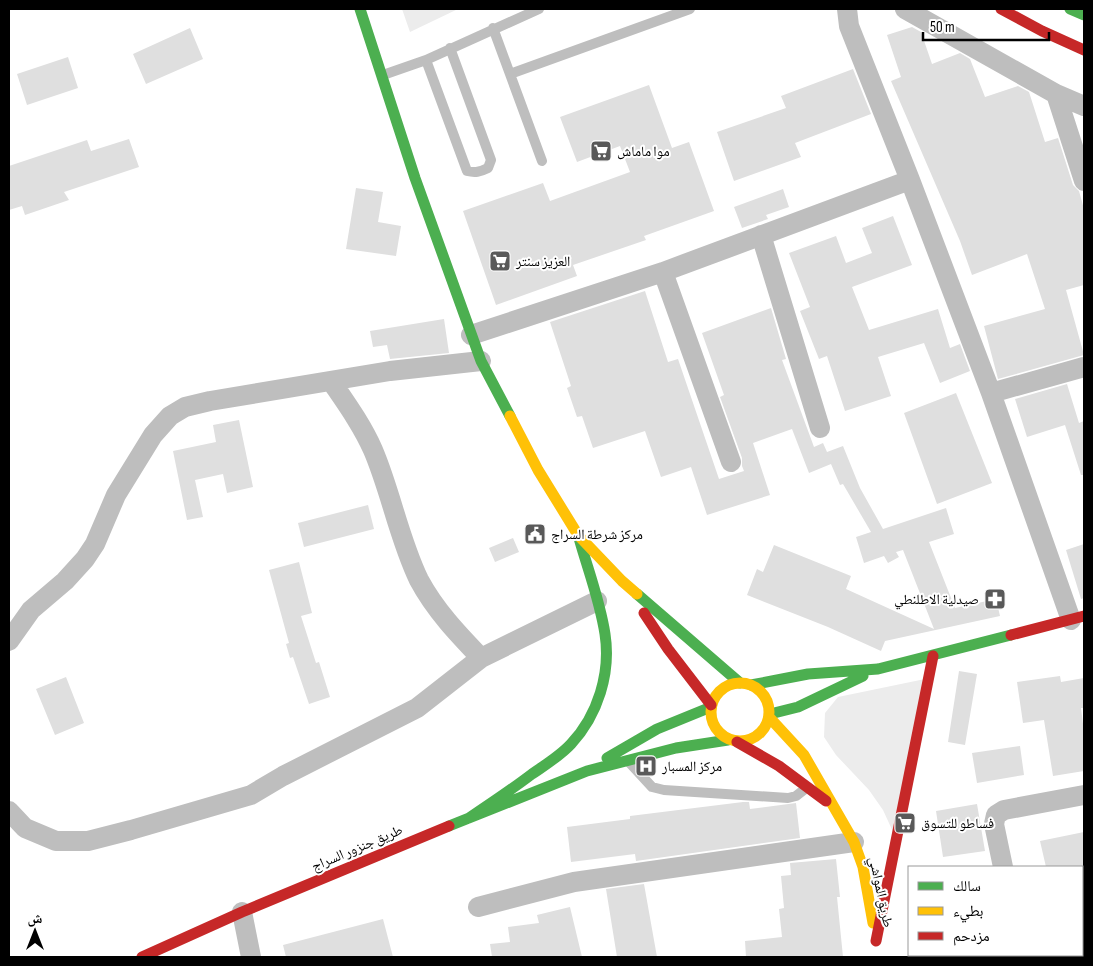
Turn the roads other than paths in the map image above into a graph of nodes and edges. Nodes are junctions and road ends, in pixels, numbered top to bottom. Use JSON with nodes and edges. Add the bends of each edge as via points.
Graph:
{"nodes":[{"id":1,"x":360,"y":9,"type":"edge"},
{"id":2,"x":539,"y":9,"type":"edge"},
{"id":3,"x":690,"y":9,"type":"edge"},
{"id":4,"x":838,"y":9,"type":"edge"},
{"id":5,"x":905,"y":9,"type":"edge"},
{"id":6,"x":1001,"y":9,"type":"edge"},
{"id":7,"x":1070,"y":9,"type":"edge"},
{"id":8,"x":1084,"y":15,"type":"edge"},
{"id":9,"x":848,"y":17,"type":"edge"},
{"id":10,"x":493,"y":28,"type":"junction"},
{"id":11,"x":450,"y":48,"type":"junction"},
{"id":12,"x":1084,"y":50,"type":"edge"},
{"id":13,"x":426,"y":60,"type":"junction"},
{"id":14,"x":510,"y":74,"type":"junction"},
{"id":15,"x":382,"y":76,"type":"junction"},
{"id":16,"x":1056,"y":94,"type":"junction"},
{"id":17,"x":1084,"y":106,"type":"edge"},
{"id":18,"x":542,"y":160,"type":"dead end"},
{"id":19,"x":910,"y":180,"type":"junction"},
{"id":20,"x":1084,"y":181,"type":"edge"},
{"id":21,"x":761,"y":235,"type":"junction"},
{"id":22,"x":663,"y":272,"type":"junction"},
{"id":23,"x":471,"y":334,"type":"junction"},
{"id":24,"x":481,"y":361,"type":"junction"},
{"id":25,"x":1084,"y":367,"type":"edge"},
{"id":26,"x":331,"y":381,"type":"junction"},
{"id":27,"x":990,"y":392,"type":"junction"},
{"id":28,"x":820,"y":428,"type":"dead end"},
{"id":29,"x":731,"y":462,"type":"dead end"},
{"id":30,"x":578,"y":535,"type":"junction"},
{"id":31,"x":622,"y":581,"type":"junction"},
{"id":32,"x":597,"y":601,"type":"junction"},
{"id":33,"x":1078,"y":618,"type":"edge"},
{"id":34,"x":9,"y":641,"type":"edge"},
{"id":35,"x":933,"y":656,"type":"junction"},
{"id":36,"x":481,"y":658,"type":"junction"},
{"id":37,"x":878,"y":669,"type":"junction"},
{"id":38,"x":746,"y":684,"type":"junction"},
{"id":39,"x":711,"y":706,"type":"junction"},
{"id":40,"x":769,"y":715,"type":"junction"},
{"id":41,"x":733,"y":741,"type":"junction"},
{"id":42,"x":627,"y":761,"type":"junction"},
{"id":43,"x":586,"y":771,"type":"junction"},
{"id":44,"x":808,"y":786,"type":"junction"},
{"id":45,"x":1084,"y":795,"type":"edge"},
{"id":46,"x":835,"y":808,"type":"junction"},
{"id":47,"x":9,"y":811,"type":"edge"},
{"id":48,"x":468,"y":818,"type":"junction"},
{"id":49,"x":854,"y":842,"type":"junction"},
{"id":50,"x":1003,"y":866,"type":"edge"},
{"id":51,"x":478,"y":907,"type":"dead end"},
{"id":52,"x":242,"y":912,"type":"junction"},
{"id":53,"x":142,"y":957,"type":"edge"},
{"id":54,"x":251,"y":957,"type":"edge"}],
"edges":[{"from":1,"to":15,"type":"main road"},
{"from":2,"to":10,"type":"lane"},
{"from":3,"to":14,"type":"lane"},
{"from":4,"to":9,"type":"street"},
{"from":5,"to":16,"type":"street"},
{"from":6,"to":12,"type":"main road"},
{"from":7,"to":8,"type":"main road"},
{"from":9,"to":19,"type":"street"},
{"from":10,"to":11,"type":"lane"},
{"from":10,"to":14,"type":"lane"},
{"from":11,"to":13,"type":"lane"},
{"from":11,"to":13,"type":"lane","via":[[491,160],[488,168],[481,172],[467,171]]},
{"from":13,"to":15,"type":"lane"},
{"from":14,"to":18,"type":"lane"},
{"from":15,"to":23,"type":"main road"},
{"from":16,"to":17,"type":"street"},
{"from":16,"to":20,"type":"street"},
{"from":19,"to":21,"type":"street"},
{"from":19,"to":27,"type":"street"},
{"from":21,"to":22,"type":"street"},
{"from":21,"to":28,"type":"street"},
{"from":22,"to":23,"type":"street"},
{"from":22,"to":29,"type":"street"},
{"from":23,"to":24,"type":"main road"},
{"from":24,"to":26,"type":"street"},
{"from":24,"to":30,"type":"main road","via":[[538,470]]},
{"from":25,"to":27,"type":"street"},
{"from":26,"to":34,"type":"street","via":[[210,401],[185,407],[170,416],[153,434],[116,494],[95,544],[85,559],[31,610]]},
{"from":26,"to":36,"type":"street","via":[[356,417],[373,450],[420,581],[449,625]]},
{"from":27,"to":33,"type":"street"},
{"from":30,"to":31,"type":"main road"},
{"from":30,"to":32,"type":"main road"},
{"from":31,"to":38,"type":"main road"},
{"from":31,"to":39,"type":"main road"},
{"from":32,"to":36,"type":"street"},
{"from":32,"to":48,"type":"main road","via":[[606,658],[602,688],[590,718],[569,746]]},
{"from":33,"to":35,"type":"main road"},
{"from":35,"to":37,"type":"main road"},
{"from":35,"to":49,"type":"main road","name":"طريق المواشي","via":[[876,945],[869,894]]},
{"from":36,"to":47,"type":"street","via":[[417,708],[251,795],[88,841],[56,840],[24,828]]},
{"from":37,"to":38,"type":"main road","via":[[808,674]]},
{"from":37,"to":40,"type":"main road","via":[[798,707]]},
{"from":38,"to":39,"type":"main road","via":[[732,684],[719,692]]},
{"from":38,"to":40,"type":"main road","via":[[758,689],[767,700]]},
{"from":39,"to":41,"type":"main road","via":[[710,715],[716,730]]},
{"from":39,"to":43,"type":"main road","name":"طريق جنزور السراج","via":[[659,727]]},
{"from":40,"to":41,"type":"main road","via":[[758,736],[751,740]]},
{"from":40,"to":46,"type":"main road","name":"طريق المواشي","via":[[804,755]]},
{"from":41,"to":42,"type":"main road","name":"طريق جنزور السراج","via":[[676,748]]},
{"from":41,"to":44,"type":"main road","name":"طريق المواشي"},
{"from":42,"to":43,"type":"main road","name":"طريق جنزور السراج"},
{"from":42,"to":44,"type":"lane","via":[[652,787],[664,790],[788,798]]},
{"from":43,"to":48,"type":"main road","name":"طريق جنزور السراج"},
{"from":44,"to":46,"type":"main road","name":"طريق المواشي"},
{"from":45,"to":50,"type":"street","via":[[1004,810],[996,815],[994,824]]},
{"from":46,"to":49,"type":"main road","name":"طريق المواشي"},
{"from":48,"to":52,"type":"main road","name":"طريق جنزور السراج"},
{"from":49,"to":51,"type":"street","via":[[574,882]]},
{"from":52,"to":53,"type":"main road","name":"طريق جنزور السراج"},
{"from":52,"to":54,"type":"street"}]}
